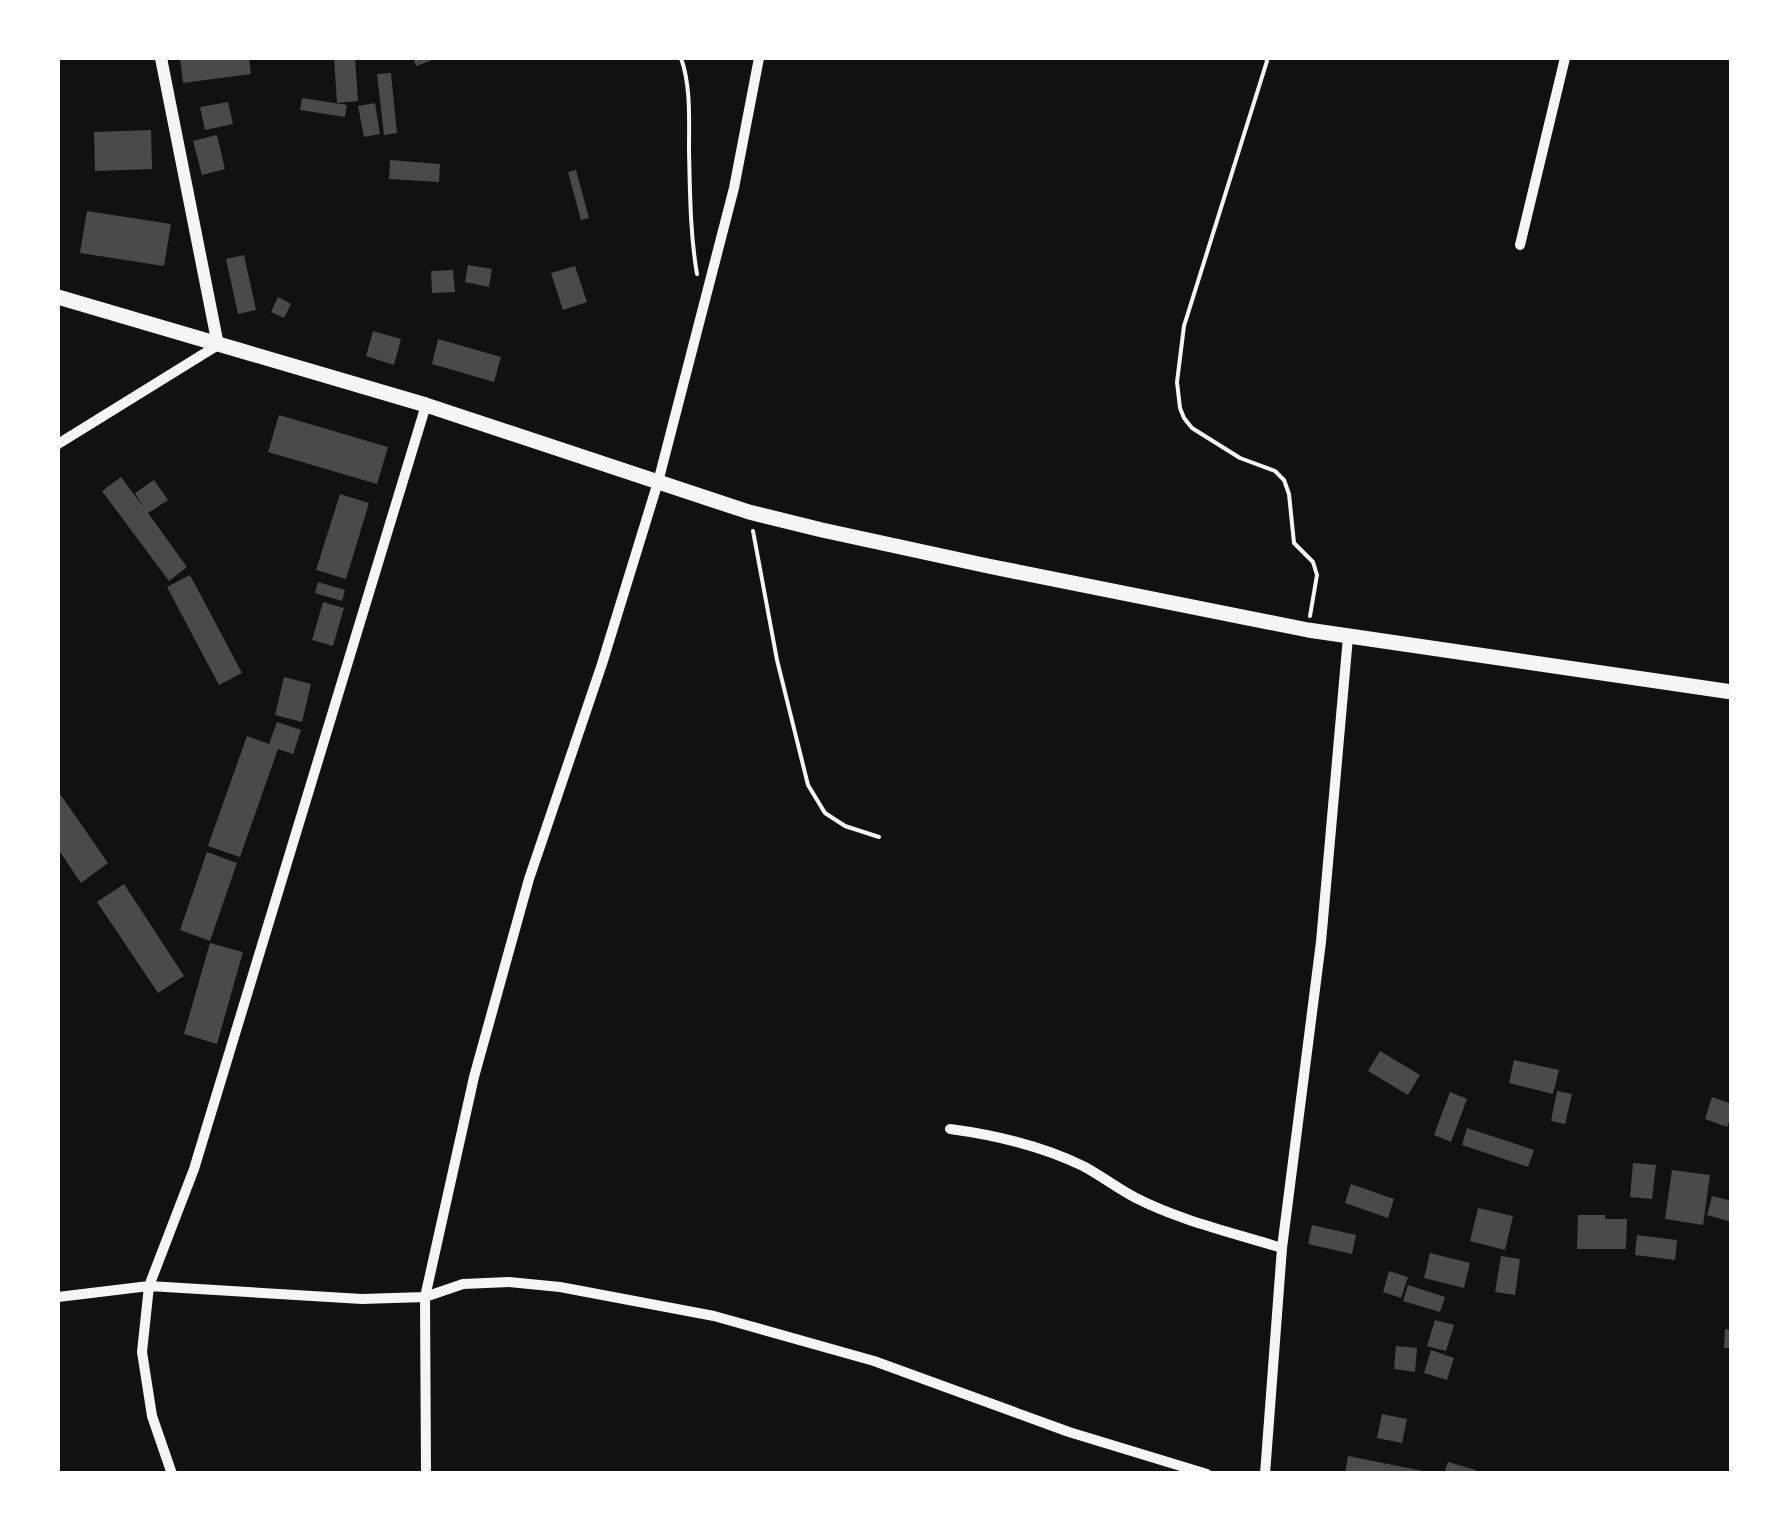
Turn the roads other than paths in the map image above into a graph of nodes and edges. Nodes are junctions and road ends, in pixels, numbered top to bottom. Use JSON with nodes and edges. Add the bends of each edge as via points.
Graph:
{"nodes":[{"id":1,"x":161,"y":58,"type":"edge"},
{"id":2,"x":759,"y":58,"type":"edge"},
{"id":3,"x":1565,"y":58,"type":"edge"},
{"id":4,"x":1520,"y":245,"type":"dead end"},
{"id":5,"x":58,"y":297,"type":"edge"},
{"id":6,"x":218,"y":345,"type":"junction"},
{"id":7,"x":426,"y":405,"type":"junction"},
{"id":8,"x":58,"y":444,"type":"edge"},
{"id":9,"x":658,"y":482,"type":"junction"},
{"id":10,"x":1348,"y":637,"type":"junction"},
{"id":11,"x":1732,"y":692,"type":"edge"},
{"id":12,"x":950,"y":1128,"type":"dead end"},
{"id":13,"x":1282,"y":1248,"type":"junction"},
{"id":14,"x":148,"y":1286,"type":"junction"},
{"id":15,"x":58,"y":1297,"type":"edge"},
{"id":16,"x":425,"y":1297,"type":"junction"},
{"id":17,"x":172,"y":1474,"type":"edge"},
{"id":18,"x":426,"y":1474,"type":"edge"},
{"id":19,"x":1207,"y":1474,"type":"edge"},
{"id":20,"x":1265,"y":1474,"type":"edge"}],
"edges":[{"from":1,"to":6,"type":"street"},
{"from":2,"to":9,"type":"street","via":[[734,188]]},
{"from":3,"to":4,"type":"street"},
{"from":5,"to":6,"type":"main road"},
{"from":6,"to":7,"type":"main road"},
{"from":6,"to":8,"type":"street"},
{"from":7,"to":9,"type":"main road"},
{"from":7,"to":14,"type":"street","via":[[200,1150]]},
{"from":9,"to":10,"type":"main road","via":[[822,530]]},
{"from":9,"to":16,"type":"street","via":[[529,878],[474,1077]]},
{"from":10,"to":11,"type":"main road"},
{"from":10,"to":13,"type":"street","via":[[1321,942]]},
{"from":12,"to":13,"type":"street","via":[[1049,1153],[1135,1198]]},
{"from":13,"to":20,"type":"street"},
{"from":14,"to":15,"type":"street"},
{"from":14,"to":16,"type":"street"},
{"from":14,"to":17,"type":"street","via":[[142,1352],[152,1416]]},
{"from":16,"to":18,"type":"street"},
{"from":16,"to":19,"type":"street","via":[[463,1284],[509,1282],[714,1316],[874,1361]]}]}
